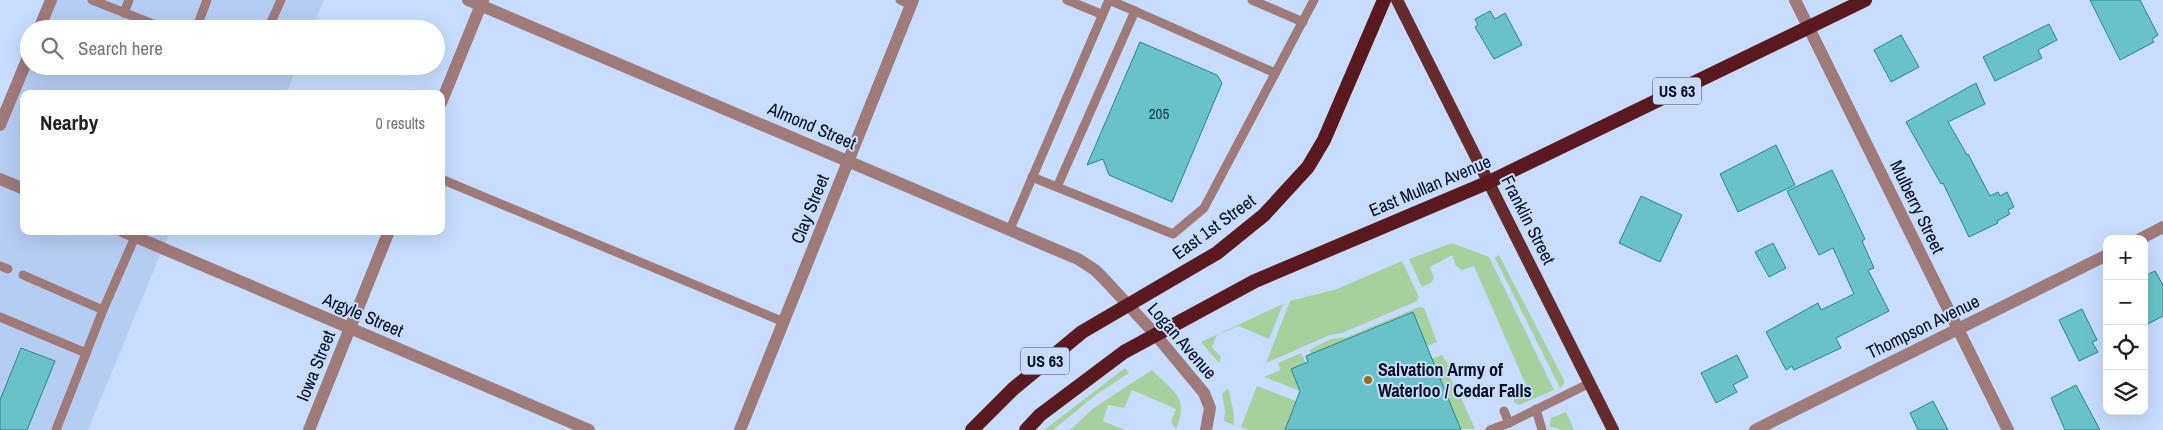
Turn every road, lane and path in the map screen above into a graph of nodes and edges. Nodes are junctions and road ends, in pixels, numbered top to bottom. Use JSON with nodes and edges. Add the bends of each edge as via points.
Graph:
{"nodes":[{"id":1,"x":51,"y":0,"type":"edge"},
{"id":2,"x":92,"y":0,"type":"edge"},
{"id":3,"x":129,"y":0,"type":"edge"},
{"id":4,"x":208,"y":0,"type":"edge"},
{"id":5,"x":281,"y":0,"type":"edge"},
{"id":6,"x":468,"y":0,"type":"edge"},
{"id":7,"x":1067,"y":0,"type":"edge"},
{"id":8,"x":1109,"y":0,"type":"edge"},
{"id":9,"x":1252,"y":0,"type":"edge"},
{"id":10,"x":1314,"y":0,"type":"edge"},
{"id":11,"x":1384,"y":0,"type":"edge"},
{"id":12,"x":1397,"y":0,"type":"edge"},
{"id":13,"x":1795,"y":0,"type":"edge"},
{"id":14,"x":1865,"y":0,"type":"edge"},
{"id":15,"x":908,"y":2,"type":"edge"},
{"id":16,"x":482,"y":3,"type":"edge"},
{"id":17,"x":1135,"y":11,"type":"junction"},
{"id":18,"x":124,"y":13,"type":"junction"},
{"id":19,"x":1102,"y":14,"type":"junction"},
{"id":20,"x":43,"y":20,"type":"edge"},
{"id":21,"x":142,"y":20,"type":"edge"},
{"id":22,"x":200,"y":20,"type":"edge"},
{"id":23,"x":272,"y":20,"type":"edge"},
{"id":24,"x":1303,"y":22,"type":"junction"},
{"id":25,"x":1809,"y":27,"type":"junction"},
{"id":26,"x":1275,"y":73,"type":"junction"},
{"id":27,"x":21,"y":75,"type":"edge"},
{"id":28,"x":445,"y":93,"type":"edge"},
{"id":29,"x":0,"y":126,"type":"edge"},
{"id":30,"x":849,"y":160,"type":"junction"},
{"id":31,"x":1032,"y":177,"type":"junction"},
{"id":32,"x":0,"y":179,"type":"edge"},
{"id":33,"x":445,"y":181,"type":"edge"},
{"id":34,"x":1489,"y":182,"type":"junction"},
{"id":35,"x":20,"y":187,"type":"edge"},
{"id":36,"x":1057,"y":187,"type":"junction"},
{"id":37,"x":2163,"y":228,"type":"edge"},
{"id":38,"x":1010,"y":229,"type":"junction"},
{"id":39,"x":131,"y":235,"type":"edge"},
{"id":40,"x":387,"y":235,"type":"edge"},
{"id":41,"x":2148,"y":235,"type":"edge"},
{"id":42,"x":135,"y":237,"type":"junction"},
{"id":43,"x":2103,"y":258,"type":"edge"},
{"id":44,"x":23,"y":275,"type":"dead end"},
{"id":45,"x":1127,"y":305,"type":"junction"},
{"id":46,"x":103,"y":310,"type":"junction"},
{"id":47,"x":0,"y":317,"type":"edge"},
{"id":48,"x":784,"y":322,"type":"junction"},
{"id":49,"x":350,"y":328,"type":"junction"},
{"id":50,"x":1958,"y":329,"type":"junction"},
{"id":51,"x":1155,"y":334,"type":"junction"},
{"id":52,"x":86,"y":354,"type":"junction"},
{"id":53,"x":1590,"y":383,"type":"junction"},
{"id":54,"x":1536,"y":409,"type":"junction"},
{"id":55,"x":1504,"y":411,"type":"dead end"},
{"id":56,"x":1509,"y":423,"type":"junction"},
{"id":57,"x":56,"y":430,"type":"edge"},
{"id":58,"x":309,"y":430,"type":"edge"},
{"id":59,"x":589,"y":430,"type":"edge"},
{"id":60,"x":740,"y":430,"type":"edge"},
{"id":61,"x":972,"y":430,"type":"edge"},
{"id":62,"x":1026,"y":430,"type":"edge"},
{"id":63,"x":1206,"y":430,"type":"edge"},
{"id":64,"x":1490,"y":430,"type":"edge"},
{"id":65,"x":1542,"y":430,"type":"edge"},
{"id":66,"x":1613,"y":430,"type":"edge"},
{"id":67,"x":1755,"y":430,"type":"edge"},
{"id":68,"x":2008,"y":430,"type":"edge"}],
"edges":[{"from":1,"to":20,"type":"street"},
{"from":2,"to":18,"type":"lane"},
{"from":3,"to":18,"type":"lane"},
{"from":4,"to":22,"type":"lane"},
{"from":5,"to":23,"type":"lane"},
{"from":6,"to":16,"type":"street","name":"Almond Street"},
{"from":7,"to":19,"type":"lane"},
{"from":8,"to":17,"type":"lane"},
{"from":8,"to":19,"type":"lane"},
{"from":9,"to":24,"type":"lane"},
{"from":10,"to":24,"type":"lane"},
{"from":11,"to":45,"type":"highway","name":"East 1st Street","number":"US 63","via":[[1349,87],[1308,167],[1242,235],[1169,283]]},
{"from":12,"to":34,"type":"main road","name":"Franklin Street"},
{"from":13,"to":25,"type":"street","name":"Mulberry Street"},
{"from":14,"to":25,"type":"highway","name":"East Mullan Avenue","number":"US 63"},
{"from":15,"to":30,"type":"street","name":"Clay Street"},
{"from":16,"to":28,"type":"street"},
{"from":16,"to":30,"type":"street","name":"Almond Street"},
{"from":17,"to":26,"type":"lane"},
{"from":17,"to":36,"type":"lane"},
{"from":18,"to":21,"type":"lane"},
{"from":19,"to":31,"type":"lane"},
{"from":24,"to":26,"type":"lane"},
{"from":25,"to":34,"type":"highway","name":"East Mullan Avenue","number":"US 63"},
{"from":25,"to":50,"type":"street","name":"Mulberry Street"},
{"from":26,"to":36,"type":"lane","via":[[1204,208],[1173,234]]},
{"from":27,"to":29,"type":"street"},
{"from":30,"to":38,"type":"street","name":"Almond Street"},
{"from":30,"to":48,"type":"street","name":"Clay Street"},
{"from":31,"to":36,"type":"lane"},
{"from":31,"to":38,"type":"lane"},
{"from":32,"to":35,"type":"street"},
{"from":33,"to":48,"type":"lane"},
{"from":34,"to":51,"type":"highway","name":"East Mullan Avenue","number":"US 63","via":[[1255,281]]},
{"from":34,"to":53,"type":"main road","name":"Franklin Street"},
{"from":37,"to":41,"type":"street"},
{"from":38,"to":45,"type":"street","name":"Almond Street","via":[[1078,259],[1095,270]]},
{"from":39,"to":42,"type":"street","name":"Argyle Street"},
{"from":40,"to":49,"type":"street","name":"Iowa Street"},
{"from":42,"to":46,"type":"lane"},
{"from":42,"to":49,"type":"street","name":"Argyle Street"},
{"from":43,"to":50,"type":"street","name":"Thompson Avenue"},
{"from":44,"to":46,"type":"lane"},
{"from":45,"to":51,"type":"street","name":"Logan Avenue"},
{"from":45,"to":61,"type":"highway","number":"US 63","via":[[1082,332],[1046,360]]},
{"from":46,"to":52,"type":"lane"},
{"from":47,"to":52,"type":"lane"},
{"from":48,"to":60,"type":"street","name":"Clay Street"},
{"from":49,"to":58,"type":"street","name":"Iowa Street"},
{"from":49,"to":59,"type":"street","name":"Argyle Street"},
{"from":50,"to":67,"type":"street","name":"Thompson Avenue"},
{"from":50,"to":68,"type":"street","name":"Mulberry Street"},
{"from":51,"to":62,"type":"highway","name":"East Mullan Avenue","number":"US 63","via":[[1093,374]]},
{"from":51,"to":63,"type":"street","name":"Logan Avenue","via":[[1208,400],[1210,415]]},
{"from":52,"to":57,"type":"lane"},
{"from":53,"to":54,"type":"lane"},
{"from":53,"to":66,"type":"main road","name":"Franklin Street"},
{"from":54,"to":56,"type":"lane"},
{"from":54,"to":65,"type":"lane"},
{"from":55,"to":56,"type":"lane"},
{"from":56,"to":64,"type":"lane"}]}
